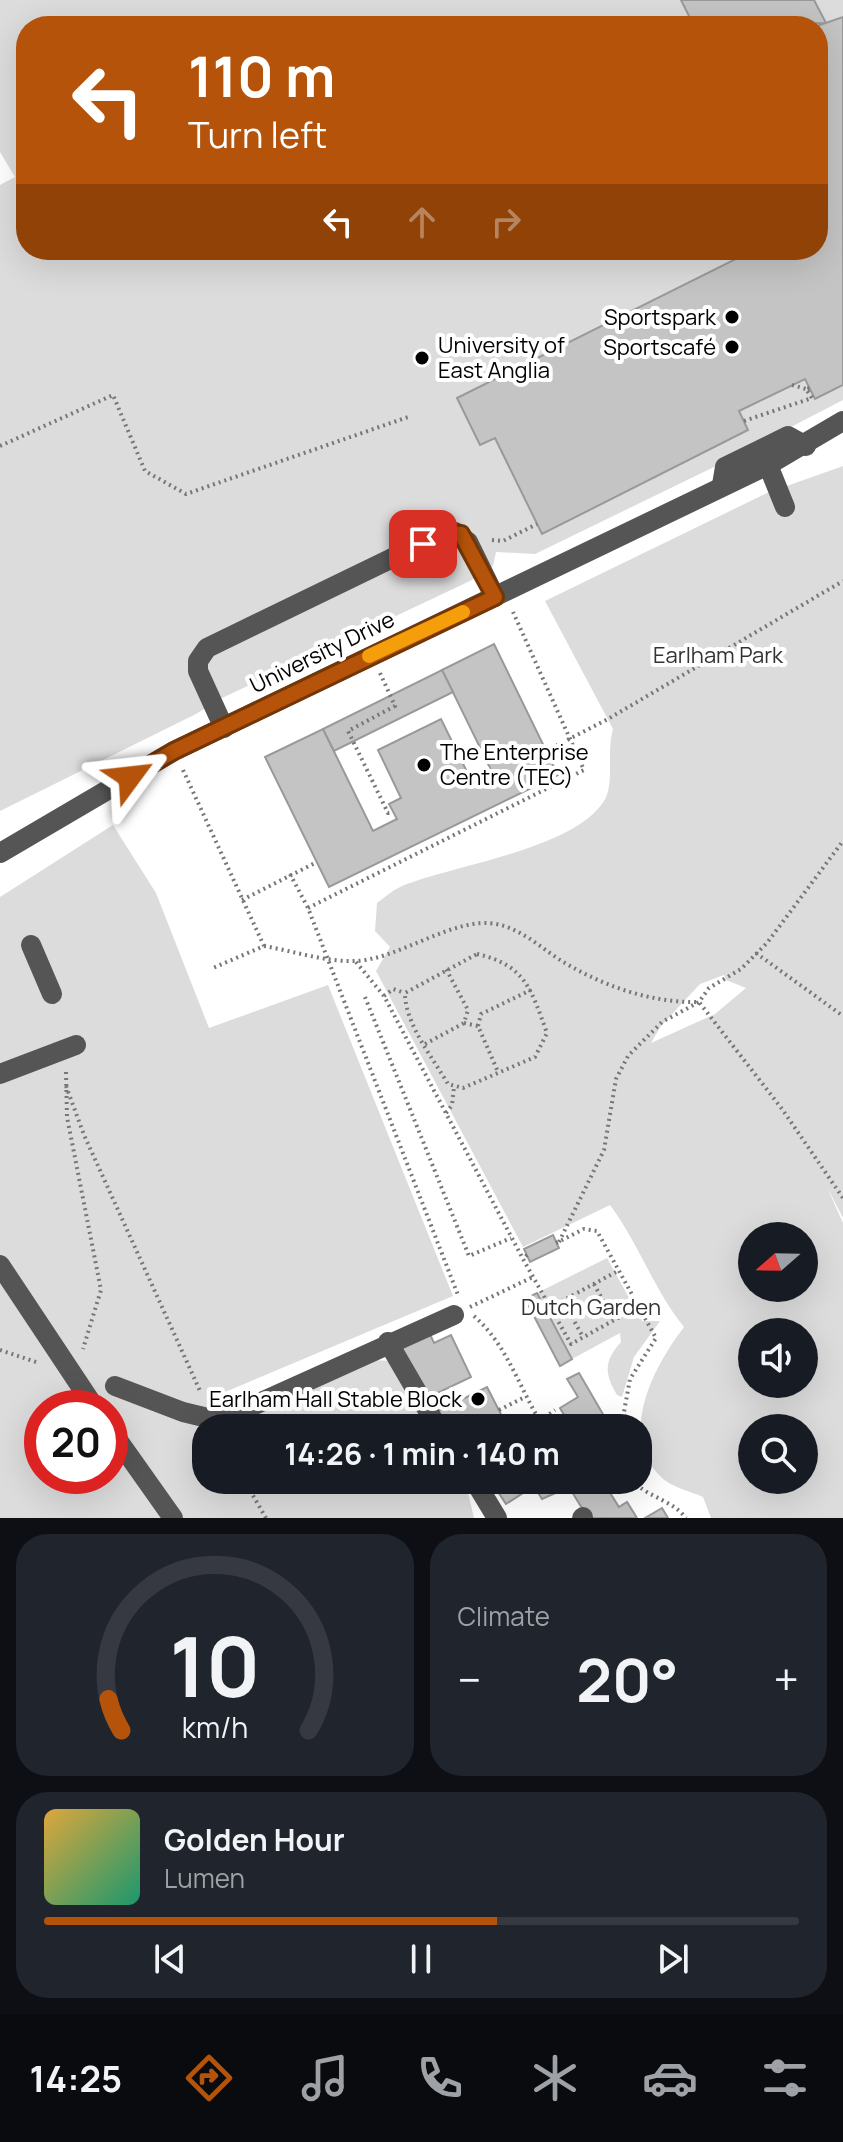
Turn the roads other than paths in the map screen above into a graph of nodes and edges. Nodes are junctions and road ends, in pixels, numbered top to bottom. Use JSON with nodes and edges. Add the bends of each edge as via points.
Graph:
{"nodes":[{"id":1,"x":843,"y":421,"type":"edge"},
{"id":2,"x":806,"y":446,"type":"junction"},
{"id":3,"x":768,"y":465,"type":"junction"},
{"id":4,"x":722,"y":485,"type":"junction"},
{"id":5,"x":785,"y":507,"type":"dead end"},
{"id":6,"x":502,"y":603,"type":"junction"},
{"id":7,"x":224,"y":728,"type":"junction"},
{"id":8,"x":0,"y":853,"type":"edge"},
{"id":9,"x":31,"y":945,"type":"dead end"},
{"id":10,"x":52,"y":994,"type":"dead end"},
{"id":11,"x":76,"y":1045,"type":"road end"},
{"id":12,"x":0,"y":1074,"type":"edge"},
{"id":13,"x":0,"y":1265,"type":"edge"},
{"id":14,"x":459,"y":1313,"type":"road end"},
{"id":15,"x":388,"y":1342,"type":"junction"},
{"id":16,"x":74,"y":1375,"type":"junction"},
{"id":17,"x":115,"y":1386,"type":"junction"},
{"id":18,"x":84,"y":1390,"type":"edge"},
{"id":19,"x":113,"y":1390,"type":"edge"},
{"id":20,"x":430,"y":1414,"type":"edge"},
{"id":21,"x":128,"y":1454,"type":"edge"},
{"id":22,"x":482,"y":1494,"type":"edge"},
{"id":23,"x":173,"y":1518,"type":"edge"},
{"id":24,"x":497,"y":1518,"type":"edge"}],
"edges":[{"from":1,"to":2,"type":"lane","name":"University Drive"},
{"from":2,"to":3,"type":"lane","name":"University Drive"},
{"from":2,"to":4,"type":"lane","via":[[788,436],[725,467]]},
{"from":3,"to":4,"type":"lane","name":"University Drive"},
{"from":3,"to":5,"type":"lane"},
{"from":4,"to":6,"type":"lane","name":"University Drive"},
{"from":6,"to":7,"type":"lane","name":"University Drive"},
{"from":6,"to":7,"type":"lane","via":[[461,534],[444,533],[207,648],[198,671]]},
{"from":7,"to":8,"type":"lane","name":"University Drive","via":[[174,751]]},
{"from":9,"to":10,"type":"lane"},
{"from":11,"to":12,"type":"lane"},
{"from":13,"to":16,"type":"lane"},
{"from":14,"to":15,"type":"lane"},
{"from":15,"to":17,"type":"lane","via":[[248,1408],[212,1419]]},
{"from":15,"to":20,"type":"lane"},
{"from":16,"to":17,"type":"lane"},
{"from":16,"to":18,"type":"lane"},
{"from":17,"to":19,"type":"lane"},
{"from":21,"to":23,"type":"lane"},
{"from":22,"to":24,"type":"lane"}]}
